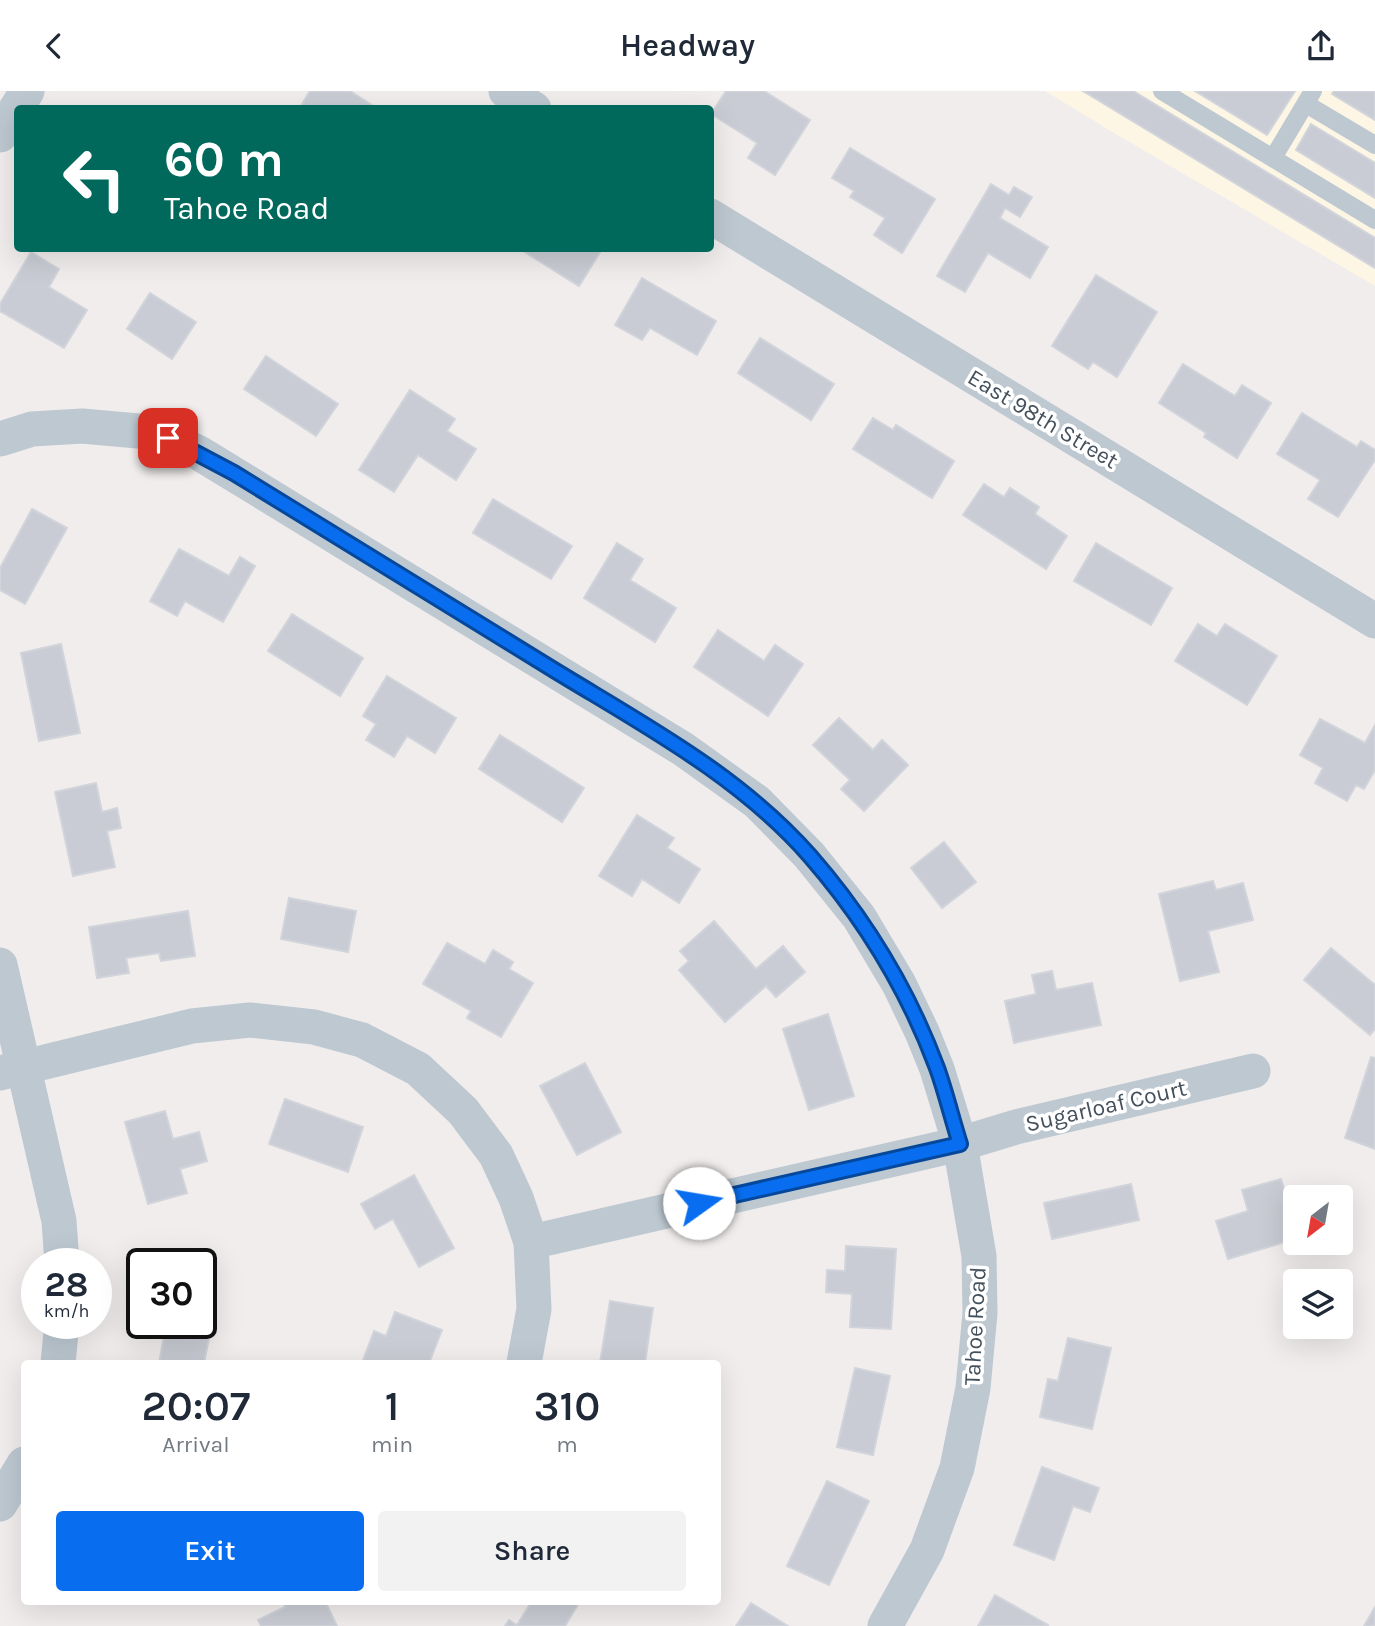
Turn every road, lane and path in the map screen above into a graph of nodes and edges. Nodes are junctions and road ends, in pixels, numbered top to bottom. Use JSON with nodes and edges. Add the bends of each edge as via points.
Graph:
{"nodes":[{"id":1,"x":506,"y":91,"type":"edge"},
{"id":2,"x":1162,"y":91,"type":"edge"},
{"id":3,"x":1309,"y":97,"type":"edge"},
{"id":4,"x":528,"y":105,"type":"edge"},
{"id":5,"x":14,"y":112,"type":"edge"},
{"id":6,"x":0,"y":135,"type":"edge"},
{"id":7,"x":1375,"y":145,"type":"edge"},
{"id":8,"x":1273,"y":158,"type":"junction"},
{"id":9,"x":714,"y":218,"type":"edge"},
{"id":10,"x":1375,"y":220,"type":"edge"},
{"id":11,"x":0,"y":439,"type":"edge"},
{"id":12,"x":1375,"y":621,"type":"edge"},
{"id":13,"x":0,"y":965,"type":"edge"},
{"id":14,"x":12,"y":1071,"type":"edge"},
{"id":15,"x":1253,"y":1072,"type":"dead end"},
{"id":16,"x":960,"y":1144,"type":"junction"},
{"id":17,"x":531,"y":1242,"type":"junction"},
{"id":18,"x":61,"y":1248,"type":"edge"},
{"id":19,"x":60,"y":1339,"type":"edge"},
{"id":20,"x":58,"y":1360,"type":"edge"},
{"id":21,"x":525,"y":1360,"type":"edge"},
{"id":22,"x":21,"y":1469,"type":"edge"},
{"id":23,"x":0,"y":1504,"type":"edge"},
{"id":24,"x":885,"y":1626,"type":"edge"}],
"edges":[{"from":1,"to":4,"type":"street"},
{"from":2,"to":8,"type":"lane"},
{"from":3,"to":7,"type":"lane"},
{"from":3,"to":8,"type":"lane"},
{"from":5,"to":6,"type":"street"},
{"from":8,"to":10,"type":"lane"},
{"from":9,"to":12,"type":"street","name":"East 98th Street"},
{"from":11,"to":16,"type":"street","name":"Tahoe Road","via":[[32,429],[82,426],[168,438],[234,473],[683,749],[757,802],[809,855],[859,917],[899,984],[937,1069]]},
{"from":13,"to":14,"type":"street"},
{"from":14,"to":17,"type":"street","via":[[192,1026],[250,1020],[314,1027],[362,1040],[418,1069],[463,1111],[496,1154]]},
{"from":14,"to":18,"type":"street","via":[[59,1221]]},
{"from":15,"to":16,"type":"street","name":"Sugarloaf Court"},
{"from":16,"to":17,"type":"street","name":"Sugarloaf Court"},
{"from":16,"to":24,"type":"street","name":"Tahoe Road","via":[[979,1256],[980,1313],[973,1388],[957,1468],[927,1550]]},
{"from":17,"to":21,"type":"street","via":[[534,1309]]},
{"from":19,"to":20,"type":"street"},
{"from":22,"to":23,"type":"street"}]}
